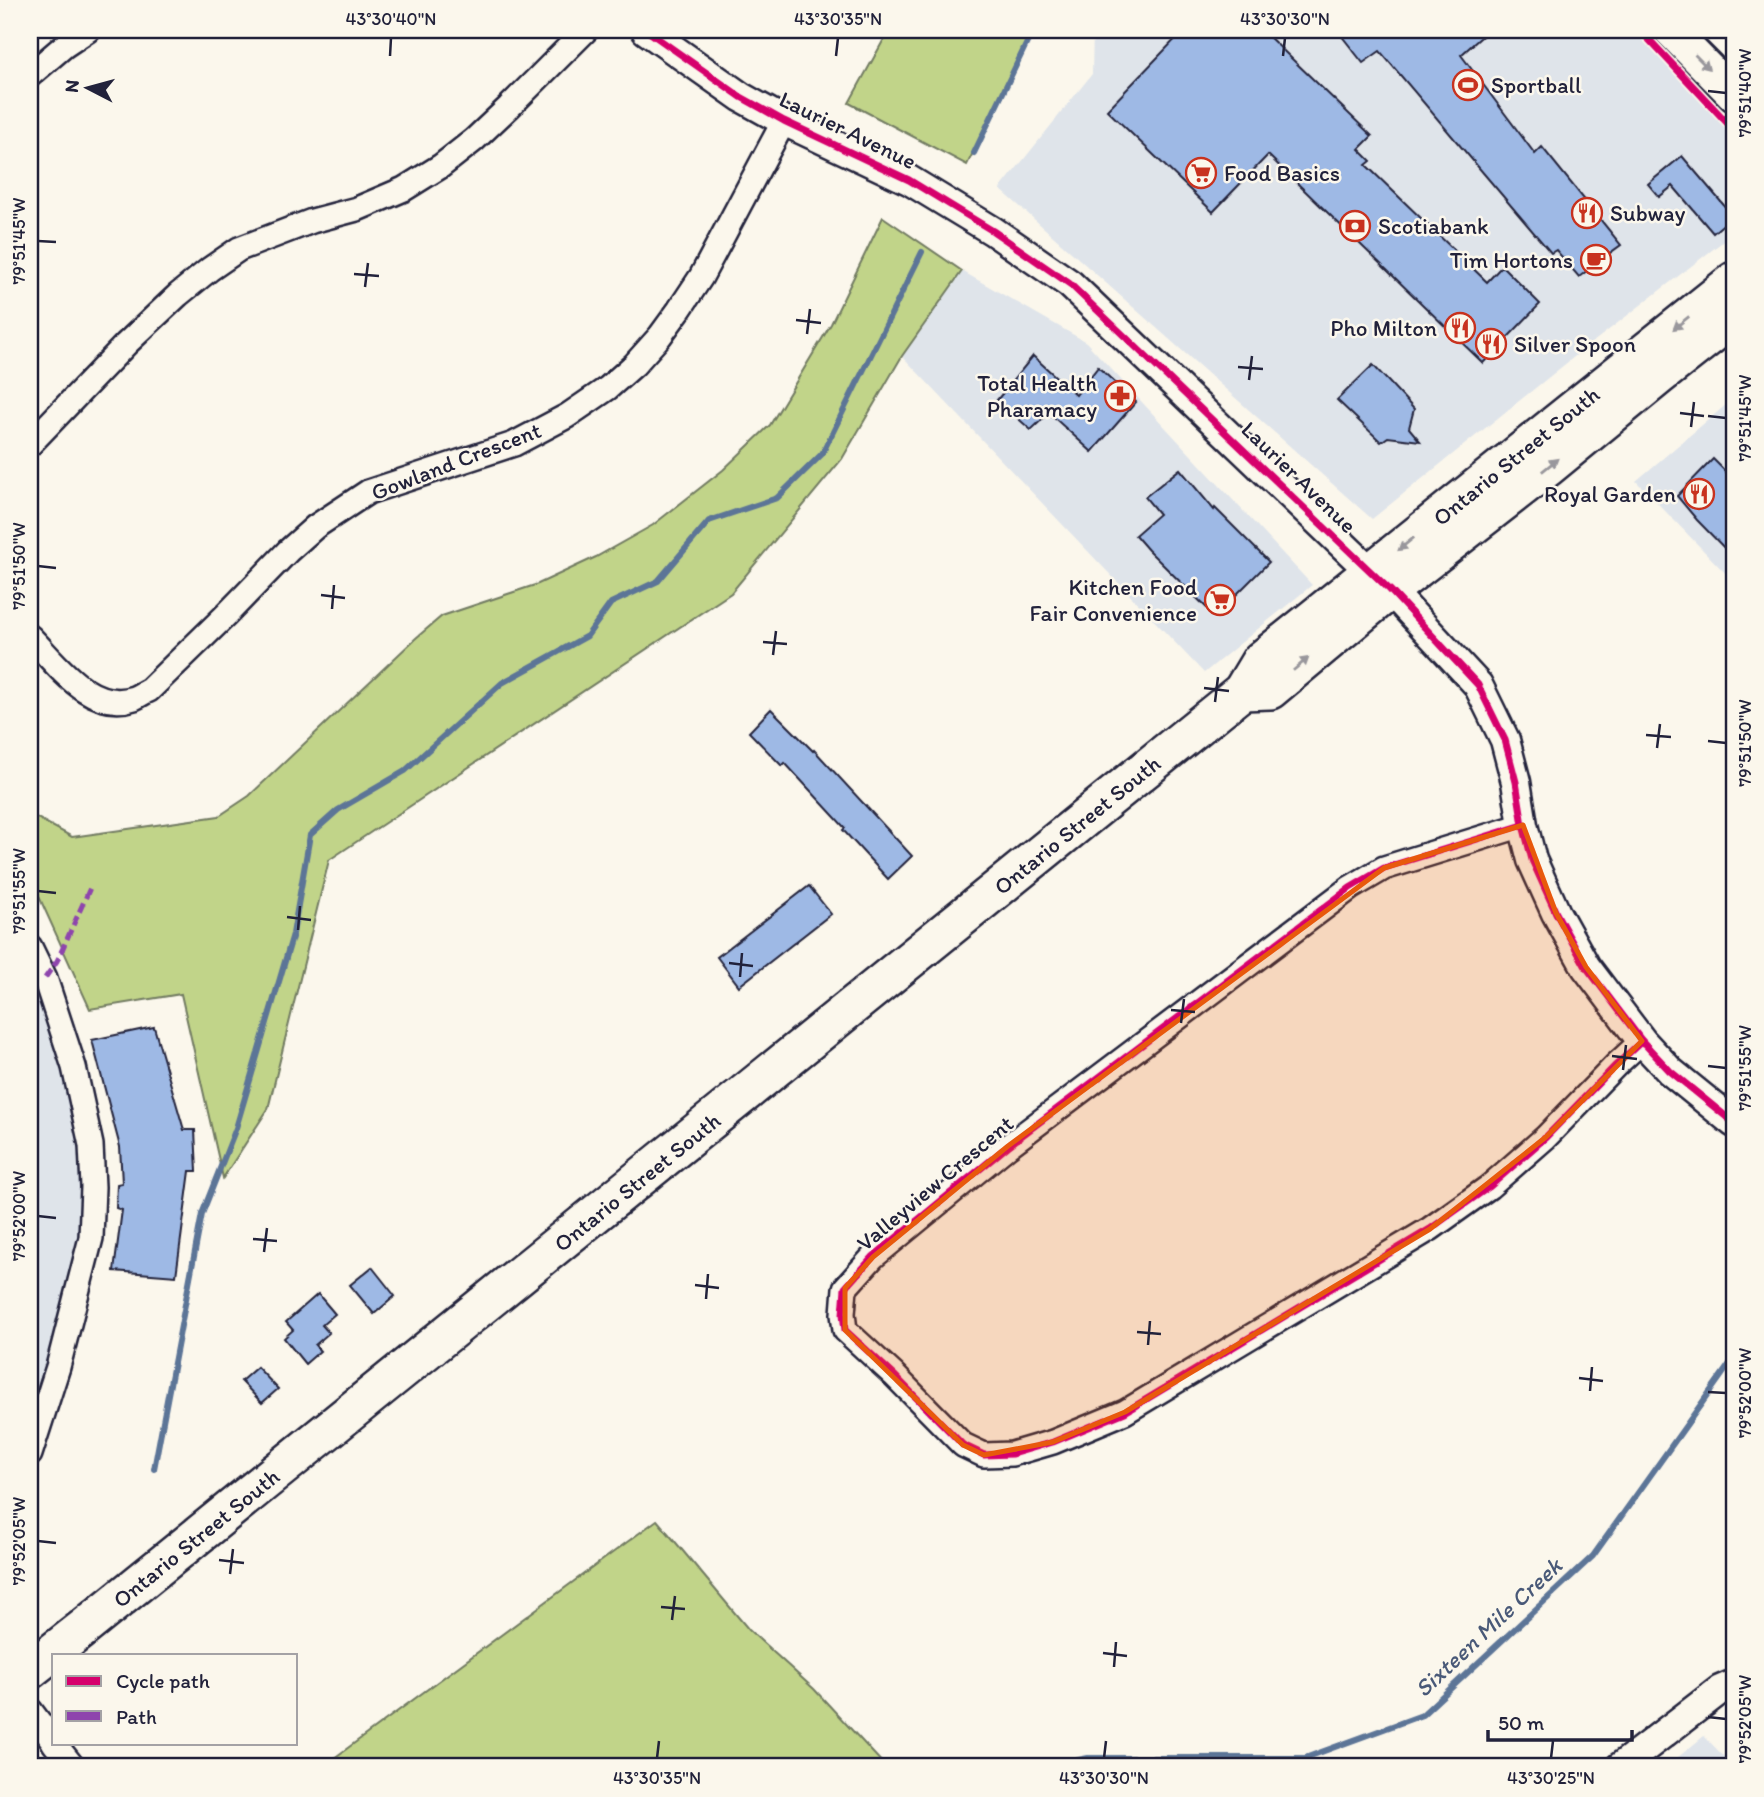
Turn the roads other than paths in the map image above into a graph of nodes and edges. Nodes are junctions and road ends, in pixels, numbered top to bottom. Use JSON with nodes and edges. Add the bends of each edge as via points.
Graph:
{"nodes":[{"id":1,"x":88,"y":30,"type":"edge"},
{"id":2,"x":586,"y":30,"type":"edge"},
{"id":3,"x":646,"y":30,"type":"edge"},
{"id":4,"x":1670,"y":30,"type":"edge"},
{"id":5,"x":1719,"y":30,"type":"edge"},
{"id":6,"x":1734,"y":45,"type":"edge"},
{"id":7,"x":30,"y":75,"type":"edge"},
{"id":8,"x":1734,"y":95,"type":"edge"},
{"id":9,"x":784,"y":121,"type":"junction"},
{"id":10,"x":1734,"y":281,"type":"edge"},
{"id":11,"x":1734,"y":317,"type":"edge"},
{"id":12,"x":30,"y":444,"type":"edge"},
{"id":13,"x":1380,"y":582,"type":"junction"},
{"id":14,"x":30,"y":637,"type":"edge"},
{"id":15,"x":1523,"y":825,"type":"junction"},
{"id":16,"x":30,"y":947,"type":"edge"},
{"id":17,"x":1642,"y":1041,"type":"junction"},
{"id":18,"x":1734,"y":1123,"type":"edge"},
{"id":19,"x":30,"y":1454,"type":"edge"},
{"id":20,"x":30,"y":1670,"type":"edge"},
{"id":21,"x":1734,"y":1684,"type":"edge"},
{"id":22,"x":30,"y":1710,"type":"edge"},
{"id":23,"x":52,"y":1740,"type":"edge"},
{"id":24,"x":55,"y":1744,"type":"edge"},
{"id":25,"x":73,"y":1767,"type":"edge"},
{"id":26,"x":1620,"y":1767,"type":"edge"}],
"edges":[{"from":1,"to":7,"type":"street"},
{"from":2,"to":12,"type":"street","via":[[474,140],[404,189],[239,249],[210,269],[126,344]]},
{"from":3,"to":9,"type":"street","name":"Laurier Avenue","via":[[741,97]]},
{"from":4,"to":8,"type":"main road","one_way":true},
{"from":5,"to":6,"type":"main road"},
{"from":9,"to":13,"type":"street","name":"Laurier Avenue","via":[[909,180],[1070,284]]},
{"from":9,"to":14,"type":"street","name":"Gowland Crescent","via":[[680,310],[634,365],[608,388],[514,444],[368,492],[315,527],[149,690],[135,698],[119,701],[93,696]]},
{"from":10,"to":13,"type":"main road","name":"Ontario Street South","one_way":true},
{"from":13,"to":11,"type":"main road","name":"Ontario Street South","one_way":true,"via":[[1547,468]]},
{"from":13,"to":15,"type":"street","name":"Laurier Avenue","via":[[1478,685],[1505,740]]},
{"from":13,"to":20,"type":"main road","name":"Ontario Street South","via":[[1270,690],[1242,691]]},
{"from":15,"to":17,"type":"street","name":"Laurier Avenue","via":[[1532,860],[1556,914],[1586,967]]},
{"from":15,"to":17,"type":"street","name":"Valleyview Crescent","via":[[1384,868],[1350,888],[1009,1146],[873,1257],[845,1288],[845,1330],[963,1445],[984,1455],[1012,1454],[1053,1443],[1125,1412],[1430,1229],[1489,1187]]},
{"from":16,"to":19,"type":"street","via":[[45,978],[74,1068],[91,1145],[93,1187],[91,1238]]},
{"from":17,"to":18,"type":"street","name":"Laurier Avenue","via":[[1670,1071]]},
{"from":21,"to":26,"type":"street"},
{"from":22,"to":23,"type":"street"},
{"from":24,"to":25,"type":"street"}]}
